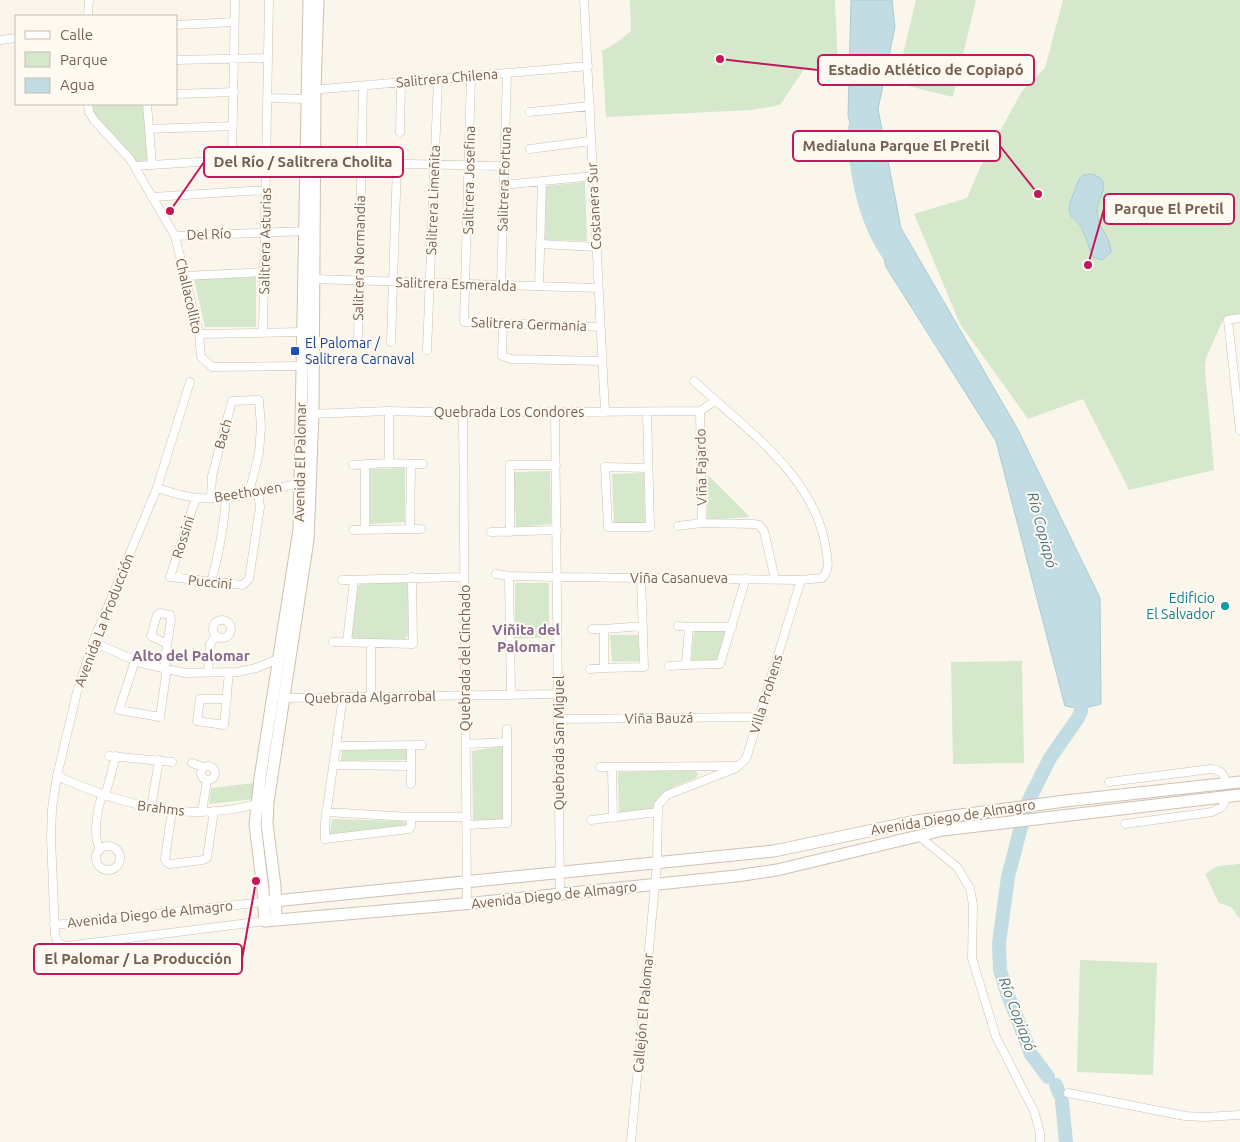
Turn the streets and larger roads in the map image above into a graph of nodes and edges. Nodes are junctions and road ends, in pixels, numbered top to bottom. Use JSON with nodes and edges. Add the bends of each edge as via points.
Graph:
{"nodes":[{"id":1,"x":89,"y":0,"type":"edge"},
{"id":2,"x":235,"y":0,"type":"edge"},
{"id":3,"x":269,"y":0,"type":"edge"},
{"id":4,"x":309,"y":0,"type":"edge"},
{"id":5,"x":318,"y":0,"type":"edge"},
{"id":6,"x":584,"y":0,"type":"edge"},
{"id":7,"x":88,"y":15,"type":"edge"},
{"id":8,"x":234,"y":22,"type":"junction"},
{"id":9,"x":178,"y":25,"type":"edge"},
{"id":10,"x":15,"y":38,"type":"edge"},
{"id":11,"x":0,"y":40,"type":"edge"},
{"id":12,"x":234,"y":58,"type":"junction"},
{"id":13,"x":268,"y":58,"type":"junction"},
{"id":14,"x":178,"y":60,"type":"edge"},
{"id":15,"x":588,"y":66,"type":"junction"},
{"id":16,"x":507,"y":73,"type":"junction"},
{"id":17,"x":471,"y":76,"type":"junction"},
{"id":18,"x":438,"y":79,"type":"junction"},
{"id":19,"x":401,"y":82,"type":"junction"},
{"id":20,"x":363,"y":86,"type":"junction"},
{"id":21,"x":234,"y":92,"type":"junction"},
{"id":22,"x":310,"y":93,"type":"junction"},
{"id":23,"x":178,"y":94,"type":"edge"},
{"id":24,"x":267,"y":98,"type":"junction"},
{"id":25,"x":88,"y":105,"type":"edge"},
{"id":26,"x":147,"y":105,"type":"edge"},
{"id":27,"x":590,"y":106,"type":"junction"},
{"id":28,"x":530,"y":112,"type":"dead end"},
{"id":29,"x":233,"y":126,"type":"junction"},
{"id":30,"x":149,"y":129,"type":"junction"},
{"id":31,"x":400,"y":132,"type":"dead end"},
{"id":32,"x":591,"y":141,"type":"junction"},
{"id":33,"x":530,"y":149,"type":"dead end"},
{"id":34,"x":266,"y":158,"type":"junction"},
{"id":35,"x":232,"y":160,"type":"junction"},
{"id":36,"x":362,"y":163,"type":"junction"},
{"id":37,"x":397,"y":164,"type":"junction"},
{"id":38,"x":435,"y":164,"type":"junction"},
{"id":39,"x":152,"y":165,"type":"junction"},
{"id":40,"x":469,"y":165,"type":"junction"},
{"id":41,"x":134,"y":166,"type":"junction"},
{"id":42,"x":504,"y":166,"type":"junction"},
{"id":43,"x":593,"y":176,"type":"junction"},
{"id":44,"x":542,"y":182,"type":"junction"},
{"id":45,"x":504,"y":185,"type":"junction"},
{"id":46,"x":266,"y":190,"type":"junction"},
{"id":47,"x":152,"y":197,"type":"junction"},
{"id":48,"x":309,"y":231,"type":"junction"},
{"id":49,"x":265,"y":233,"type":"junction"},
{"id":50,"x":175,"y":236,"type":"junction"},
{"id":51,"x":540,"y":244,"type":"junction"},
{"id":52,"x":596,"y":247,"type":"junction"},
{"id":53,"x":265,"y":272,"type":"junction"},
{"id":54,"x":185,"y":276,"type":"junction"},
{"id":55,"x":313,"y":279,"type":"junction"},
{"id":56,"x":359,"y":280,"type":"junction"},
{"id":57,"x":394,"y":282,"type":"junction"},
{"id":58,"x":429,"y":282,"type":"junction"},
{"id":59,"x":466,"y":284,"type":"junction"},
{"id":60,"x":501,"y":285,"type":"junction"},
{"id":61,"x":539,"y":286,"type":"junction"},
{"id":62,"x":598,"y":288,"type":"junction"},
{"id":63,"x":1240,"y":318,"type":"edge"},
{"id":64,"x":503,"y":323,"type":"junction"},
{"id":65,"x":600,"y":327,"type":"junction"},
{"id":66,"x":263,"y":332,"type":"junction"},
{"id":67,"x":302,"y":332,"type":"junction"},
{"id":68,"x":199,"y":334,"type":"junction"},
{"id":69,"x":358,"y":340,"type":"dead end"},
{"id":70,"x":392,"y":342,"type":"dead end"},
{"id":71,"x":427,"y":350,"type":"dead end"},
{"id":72,"x":602,"y":361,"type":"junction"},
{"id":73,"x":302,"y":366,"type":"junction"},
{"id":74,"x":190,"y":382,"type":"dead end"},
{"id":75,"x":694,"y":382,"type":"dead end"},
{"id":76,"x":715,"y":401,"type":"junction"},
{"id":77,"x":389,"y":411,"type":"junction"},
{"id":78,"x":700,"y":411,"type":"junction"},
{"id":79,"x":555,"y":412,"type":"junction"},
{"id":80,"x":604,"y":412,"type":"junction"},
{"id":81,"x":647,"y":412,"type":"junction"},
{"id":82,"x":463,"y":413,"type":"junction"},
{"id":83,"x":313,"y":414,"type":"junction"},
{"id":84,"x":301,"y":415,"type":"junction"},
{"id":85,"x":1240,"y":430,"type":"edge"},
{"id":86,"x":390,"y":463,"type":"junction"},
{"id":87,"x":365,"y":464,"type":"junction"},
{"id":88,"x":410,"y":464,"type":"junction"},
{"id":89,"x":423,"y":464,"type":"dead end"},
{"id":90,"x":354,"y":465,"type":"dead end"},
{"id":91,"x":556,"y":465,"type":"junction"},
{"id":92,"x":648,"y":468,"type":"junction"},
{"id":93,"x":305,"y":482,"type":"junction"},
{"id":94,"x":156,"y":488,"type":"junction"},
{"id":95,"x":258,"y":491,"type":"junction"},
{"id":96,"x":249,"y":493,"type":"junction"},
{"id":97,"x":226,"y":496,"type":"junction"},
{"id":98,"x":196,"y":498,"type":"junction"},
{"id":99,"x":211,"y":498,"type":"junction"},
{"id":100,"x":702,"y":523,"type":"junction"},
{"id":101,"x":678,"y":526,"type":"dead end"},
{"id":102,"x":365,"y":529,"type":"junction"},
{"id":103,"x":410,"y":529,"type":"junction"},
{"id":104,"x":421,"y":529,"type":"dead end"},
{"id":105,"x":353,"y":530,"type":"dead end"},
{"id":106,"x":557,"y":530,"type":"junction"},
{"id":107,"x":491,"y":532,"type":"dead end"},
{"id":108,"x":510,"y":532,"type":"junction"},
{"id":109,"x":496,"y":574,"type":"dead end"},
{"id":110,"x":509,"y":576,"type":"junction"},
{"id":111,"x":170,"y":577,"type":"joint"},
{"id":112,"x":464,"y":577,"type":"junction"},
{"id":113,"x":557,"y":577,"type":"junction"},
{"id":114,"x":412,"y":578,"type":"junction"},
{"id":115,"x":641,"y":578,"type":"junction"},
{"id":116,"x":746,"y":578,"type":"junction"},
{"id":117,"x":775,"y":578,"type":"junction"},
{"id":118,"x":342,"y":580,"type":"dead end"},
{"id":119,"x":354,"y":580,"type":"junction"},
{"id":120,"x":801,"y":580,"type":"junction"},
{"id":121,"x":211,"y":582,"type":"junction"},
{"id":122,"x":643,"y":626,"type":"junction"},
{"id":123,"x":678,"y":626,"type":"dead end"},
{"id":124,"x":732,"y":626,"type":"junction"},
{"id":125,"x":689,"y":627,"type":"junction"},
{"id":126,"x":592,"y":629,"type":"dead end"},
{"id":127,"x":604,"y":629,"type":"junction"},
{"id":128,"x":216,"y":636,"type":"dead end"},
{"id":129,"x":94,"y":642,"type":"junction"},
{"id":130,"x":333,"y":642,"type":"dead end"},
{"id":131,"x":347,"y":642,"type":"junction"},
{"id":132,"x":371,"y":643,"type":"junction"},
{"id":133,"x":167,"y":644,"type":"dead end"},
{"id":134,"x":278,"y":659,"type":"junction"},
{"id":135,"x":135,"y":661,"type":"junction"},
{"id":136,"x":686,"y":665,"type":"junction"},
{"id":137,"x":668,"y":666,"type":"dead end"},
{"id":138,"x":604,"y":668,"type":"junction"},
{"id":139,"x":165,"y":669,"type":"junction"},
{"id":140,"x":590,"y":669,"type":"dead end"},
{"id":141,"x":208,"y":672,"type":"junction"},
{"id":142,"x":229,"y":672,"type":"junction"},
{"id":143,"x":559,"y":694,"type":"junction"},
{"id":144,"x":465,"y":695,"type":"junction"},
{"id":145,"x":511,"y":695,"type":"junction"},
{"id":146,"x":343,"y":697,"type":"junction"},
{"id":147,"x":371,"y":697,"type":"junction"},
{"id":148,"x":278,"y":698,"type":"junction"},
{"id":149,"x":226,"y":699,"type":"junction"},
{"id":150,"x":759,"y":717,"type":"junction"},
{"id":151,"x":559,"y":719,"type":"junction"},
{"id":152,"x":507,"y":729,"type":"dead end"},
{"id":153,"x":507,"y":742,"type":"junction"},
{"id":154,"x":466,"y":744,"type":"junction"},
{"id":155,"x":411,"y":745,"type":"junction"},
{"id":156,"x":422,"y":745,"type":"dead end"},
{"id":157,"x":336,"y":746,"type":"junction"},
{"id":158,"x":159,"y":760,"type":"junction"},
{"id":159,"x":172,"y":762,"type":"dead end"},
{"id":160,"x":192,"y":763,"type":"dead end"},
{"id":161,"x":333,"y":765,"type":"junction"},
{"id":162,"x":411,"y":766,"type":"junction"},
{"id":163,"x":698,"y":766,"type":"junction"},
{"id":164,"x":738,"y":766,"type":"junction"},
{"id":165,"x":203,"y":767,"type":"junction"},
{"id":166,"x":600,"y":767,"type":"dead end"},
{"id":167,"x":612,"y":767,"type":"junction"},
{"id":168,"x":57,"y":776,"type":"junction"},
{"id":169,"x":207,"y":780,"type":"junction"},
{"id":170,"x":702,"y":782,"type":"junction"},
{"id":171,"x":1109,"y":782,"type":"dead end"},
{"id":172,"x":1240,"y":782,"type":"edge"},
{"id":173,"x":410,"y":784,"type":"dead end"},
{"id":174,"x":1226,"y":784,"type":"junction"},
{"id":175,"x":1240,"y":795,"type":"edge"},
{"id":176,"x":103,"y":796,"type":"junction"},
{"id":177,"x":1227,"y":796,"type":"junction"},
{"id":178,"x":263,"y":801,"type":"junction"},
{"id":179,"x":151,"y":808,"type":"junction"},
{"id":180,"x":172,"y":811,"type":"junction"},
{"id":181,"x":214,"y":811,"type":"junction"},
{"id":182,"x":202,"y":812,"type":"junction"},
{"id":183,"x":326,"y":812,"type":"junction"},
{"id":184,"x":658,"y":812,"type":"junction"},
{"id":185,"x":411,"y":817,"type":"junction"},
{"id":186,"x":613,"y":818,"type":"junction"},
{"id":187,"x":591,"y":820,"type":"dead end"},
{"id":188,"x":467,"y":821,"type":"junction"},
{"id":189,"x":1125,"y":824,"type":"dead end"},
{"id":190,"x":919,"y":836,"type":"junction"},
{"id":191,"x":100,"y":849,"type":"dead end"},
{"id":192,"x":764,"y":852,"type":"junction"},
{"id":193,"x":657,"y":862,"type":"junction"},
{"id":194,"x":766,"y":872,"type":"junction"},
{"id":195,"x":560,"y":873,"type":"junction"},
{"id":196,"x":467,"y":881,"type":"junction"},
{"id":197,"x":655,"y":885,"type":"junction"},
{"id":198,"x":560,"y":894,"type":"junction"},
{"id":199,"x":270,"y":901,"type":"junction"},
{"id":200,"x":467,"y":903,"type":"junction"},
{"id":201,"x":271,"y":920,"type":"junction"},
{"id":202,"x":54,"y":925,"type":"junction"},
{"id":203,"x":1068,"y":1093,"type":"dead end"},
{"id":204,"x":1240,"y":1115,"type":"edge"},
{"id":205,"x":631,"y":1142,"type":"edge"},
{"id":206,"x":1040,"y":1142,"type":"edge"}],
"edges":[{"from":1,"to":7,"type":"street"},
{"from":2,"to":8,"type":"street"},
{"from":3,"to":13,"type":"street","name":"Salitrera Asturias"},
{"from":4,"to":22,"type":"street","name":"Avenida El Palomar"},
{"from":5,"to":22,"type":"street","name":"Avenida El Palomar"},
{"from":6,"to":15,"type":"street","name":"Costanera Sur"},
{"from":8,"to":9,"type":"street"},
{"from":8,"to":12,"type":"street"},
{"from":10,"to":11,"type":"street"},
{"from":12,"to":13,"type":"street"},
{"from":12,"to":14,"type":"street"},
{"from":12,"to":21,"type":"street"},
{"from":13,"to":24,"type":"street","name":"Salitrera Asturias"},
{"from":15,"to":16,"type":"street","name":"Salitrera Chilena"},
{"from":15,"to":27,"type":"street","name":"Costanera Sur"},
{"from":16,"to":17,"type":"street","name":"Salitrera Chilena"},
{"from":16,"to":42,"type":"street","name":"Salitrera Fortuna"},
{"from":17,"to":18,"type":"street","name":"Salitrera Chilena"},
{"from":17,"to":40,"type":"street","name":"Salitrera Josefina"},
{"from":18,"to":19,"type":"street","name":"Salitrera Chilena"},
{"from":18,"to":38,"type":"street","name":"Salitrera Limeñita"},
{"from":19,"to":20,"type":"street","name":"Salitrera Chilena"},
{"from":19,"to":31,"type":"street"},
{"from":20,"to":22,"type":"street","name":"Salitrera Chilena"},
{"from":20,"to":36,"type":"street","name":"Salitrera Normandia"},
{"from":21,"to":23,"type":"street"},
{"from":21,"to":29,"type":"street"},
{"from":22,"to":24,"type":"street","name":"Salitrera Chilena"},
{"from":22,"to":48,"type":"street","name":"Avenida El Palomar"},
{"from":24,"to":34,"type":"street","name":"Salitrera Asturias"},
{"from":25,"to":41,"type":"street","name":"Del Río","via":[[94,120]]},
{"from":26,"to":30,"type":"street"},
{"from":27,"to":28,"type":"street"},
{"from":27,"to":32,"type":"street","name":"Costanera Sur"},
{"from":29,"to":30,"type":"street"},
{"from":29,"to":35,"type":"street"},
{"from":30,"to":39,"type":"street"},
{"from":32,"to":33,"type":"street"},
{"from":32,"to":43,"type":"street","name":"Costanera Sur"},
{"from":34,"to":35,"type":"street"},
{"from":34,"to":46,"type":"street","name":"Salitrera Asturias"},
{"from":35,"to":39,"type":"street"},
{"from":36,"to":37,"type":"street"},
{"from":36,"to":56,"type":"street","name":"Salitrera Normandia"},
{"from":37,"to":38,"type":"street"},
{"from":37,"to":57,"type":"street"},
{"from":38,"to":40,"type":"street"},
{"from":38,"to":58,"type":"street","name":"Salitrera Limeñita"},
{"from":39,"to":41,"type":"street"},
{"from":40,"to":42,"type":"street"},
{"from":40,"to":59,"type":"street","name":"Salitrera Josefina"},
{"from":41,"to":47,"type":"street","name":"Del Río"},
{"from":42,"to":45,"type":"street","name":"Salitrera Fortuna"},
{"from":43,"to":44,"type":"street"},
{"from":43,"to":52,"type":"street","name":"Costanera Sur"},
{"from":44,"to":45,"type":"street"},
{"from":44,"to":51,"type":"street"},
{"from":45,"to":60,"type":"street","name":"Salitrera Fortuna"},
{"from":46,"to":47,"type":"street"},
{"from":46,"to":49,"type":"street","name":"Salitrera Asturias"},
{"from":47,"to":50,"type":"street","name":"Del Río"},
{"from":48,"to":49,"type":"street","name":"Del Río"},
{"from":48,"to":55,"type":"street","name":"Avenida El Palomar"},
{"from":48,"to":67,"type":"street","name":"Avenida El Palomar"},
{"from":49,"to":50,"type":"street","name":"Del Río"},
{"from":49,"to":53,"type":"street","name":"Salitrera Asturias"},
{"from":50,"to":54,"type":"street","name":"Challacollito"},
{"from":51,"to":52,"type":"street"},
{"from":51,"to":61,"type":"street"},
{"from":52,"to":62,"type":"street","name":"Costanera Sur"},
{"from":53,"to":54,"type":"street"},
{"from":53,"to":66,"type":"street","name":"Salitrera Asturias"},
{"from":54,"to":68,"type":"street","name":"Challacollito"},
{"from":55,"to":56,"type":"street","name":"Salitrera Esmeralda"},
{"from":55,"to":83,"type":"street","name":"Avenida El Palomar"},
{"from":56,"to":57,"type":"street","name":"Salitrera Esmeralda"},
{"from":56,"to":69,"type":"street","name":"Salitrera Normandia"},
{"from":57,"to":58,"type":"street","name":"Salitrera Esmeralda"},
{"from":57,"to":70,"type":"street"},
{"from":58,"to":59,"type":"street","name":"Salitrera Esmeralda"},
{"from":58,"to":71,"type":"street","name":"Salitrera Limeñita"},
{"from":59,"to":60,"type":"street","name":"Salitrera Esmeralda"},
{"from":59,"to":64,"type":"street","name":"Salitrera Germania","via":[[464,322]]},
{"from":60,"to":61,"type":"street","name":"Salitrera Esmeralda"},
{"from":61,"to":62,"type":"street","name":"Salitrera Esmeralda"},
{"from":62,"to":65,"type":"street","name":"Costanera Sur"},
{"from":63,"to":85,"type":"street","via":[[1228,320]]},
{"from":64,"to":65,"type":"street","name":"Salitrera Germania"},
{"from":64,"to":72,"type":"street","via":[[502,356]]},
{"from":65,"to":72,"type":"street","name":"Costanera Sur"},
{"from":66,"to":67,"type":"street"},
{"from":66,"to":68,"type":"street"},
{"from":67,"to":73,"type":"street","name":"Avenida El Palomar"},
{"from":68,"to":73,"type":"street","name":"Challacollito","via":[[201,357],[212,367]]},
{"from":72,"to":80,"type":"street","name":"Costanera Sur"},
{"from":73,"to":84,"type":"street","name":"Avenida El Palomar"},
{"from":74,"to":94,"type":"street","name":"Avenida La Producción"},
{"from":75,"to":76,"type":"street"},
{"from":76,"to":78,"type":"street"},
{"from":76,"to":120,"type":"street","via":[[767,446],[816,512],[828,566],[822,578]]},
{"from":77,"to":82,"type":"street","name":"Quebrada Los Condores"},
{"from":77,"to":83,"type":"street","name":"Quebrada Los Condores"},
{"from":77,"to":86,"type":"street"},
{"from":78,"to":81,"type":"street","name":"Quebrada Los Condores"},
{"from":78,"to":100,"type":"street","name":"Viña Fajardo"},
{"from":79,"to":80,"type":"street","name":"Quebrada Los Condores"},
{"from":79,"to":82,"type":"street","name":"Quebrada Los Condores"},
{"from":79,"to":91,"type":"street","name":"Quebrada San Miguel"},
{"from":80,"to":81,"type":"street","name":"Quebrada Los Condores"},
{"from":81,"to":92,"type":"street"},
{"from":82,"to":112,"type":"street","name":"Quebrada del Cinchado"},
{"from":83,"to":84,"type":"street","name":"Quebrada Los Condores"},
{"from":83,"to":93,"type":"street","name":"Avenida El Palomar"},
{"from":84,"to":93,"type":"street","name":"Avenida El Palomar"},
{"from":86,"to":87,"type":"street"},
{"from":86,"to":88,"type":"street"},
{"from":87,"to":90,"type":"street"},
{"from":87,"to":102,"type":"street"},
{"from":88,"to":89,"type":"street"},
{"from":88,"to":103,"type":"street"},
{"from":91,"to":106,"type":"street","name":"Quebrada San Miguel"},
{"from":91,"to":108,"type":"street","via":[[510,465]]},
{"from":92,"to":92,"type":"street","via":[[650,527],[608,527],[605,467]]},
{"from":93,"to":95,"type":"street","name":"Beethoven"},
{"from":93,"to":134,"type":"street","name":"Avenida El Palomar"},
{"from":93,"to":148,"type":"street","name":"Avenida El Palomar","via":[[308,540]]},
{"from":94,"to":98,"type":"street","name":"Beethoven"},
{"from":94,"to":129,"type":"street","name":"Avenida La Producción"},
{"from":95,"to":96,"type":"street","name":"Beethoven"},
{"from":95,"to":121,"type":"street","name":"Puccini","via":[[260,507],[249,579],[243,585]]},
{"from":96,"to":97,"type":"street","name":"Beethoven"},
{"from":96,"to":99,"type":"street","name":"Bach","via":[[259,453],[259,400],[232,401],[212,476]]},
{"from":97,"to":99,"type":"street","name":"Beethoven"},
{"from":97,"to":121,"type":"street"},
{"from":98,"to":99,"type":"street","name":"Beethoven"},
{"from":98,"to":111,"type":"street","name":"Rossini"},
{"from":100,"to":101,"type":"street","name":"Viña Fajardo"},
{"from":100,"to":117,"type":"street","name":"Viña Fajardo","via":[[759,525],[764,530]]},
{"from":102,"to":103,"type":"street"},
{"from":102,"to":105,"type":"street"},
{"from":103,"to":104,"type":"street"},
{"from":106,"to":108,"type":"street"},
{"from":106,"to":113,"type":"street","name":"Quebrada San Miguel"},
{"from":107,"to":108,"type":"street"},
{"from":109,"to":110,"type":"street","name":"Viña Casanueva"},
{"from":110,"to":113,"type":"street","name":"Viña Casanueva"},
{"from":110,"to":145,"type":"street"},
{"from":111,"to":121,"type":"street","name":"Puccini"},
{"from":112,"to":114,"type":"street"},
{"from":112,"to":144,"type":"street","name":"Quebrada del Cinchado"},
{"from":113,"to":115,"type":"street","name":"Viña Casanueva"},
{"from":113,"to":143,"type":"street","name":"Quebrada San Miguel"},
{"from":114,"to":119,"type":"street"},
{"from":114,"to":132,"type":"street","via":[[412,644]]},
{"from":115,"to":116,"type":"street","name":"Viña Casanueva"},
{"from":115,"to":122,"type":"street"},
{"from":116,"to":117,"type":"street","name":"Viña Casanueva"},
{"from":116,"to":124,"type":"street"},
{"from":117,"to":120,"type":"street","name":"Viña Casanueva"},
{"from":118,"to":119,"type":"street"},
{"from":119,"to":131,"type":"street"},
{"from":120,"to":150,"type":"street","name":"Villa Prohens"},
{"from":122,"to":127,"type":"street"},
{"from":122,"to":138,"type":"street","via":[[644,668]]},
{"from":123,"to":125,"type":"street"},
{"from":124,"to":125,"type":"street"},
{"from":124,"to":136,"type":"street","via":[[720,664]]},
{"from":125,"to":136,"type":"street"},
{"from":126,"to":127,"type":"street"},
{"from":127,"to":138,"type":"street"},
{"from":128,"to":141,"type":"street","via":[[210,644]]},
{"from":129,"to":135,"type":"street"},
{"from":129,"to":168,"type":"street","name":"Avenida La Producción","via":[[77,692]]},
{"from":130,"to":131,"type":"street"},
{"from":131,"to":132,"type":"street"},
{"from":132,"to":147,"type":"street"},
{"from":133,"to":139,"type":"street"},
{"from":134,"to":142,"type":"street","via":[[256,668]]},
{"from":134,"to":148,"type":"street","name":"Avenida El Palomar"},
{"from":135,"to":139,"type":"street"},
{"from":135,"to":139,"type":"street","via":[[119,707],[122,711],[160,717]]},
{"from":136,"to":137,"type":"street"},
{"from":138,"to":140,"type":"street"},
{"from":139,"to":141,"type":"street","via":[[185,673]]},
{"from":141,"to":142,"type":"street"},
{"from":142,"to":149,"type":"street"},
{"from":143,"to":145,"type":"street","name":"Quebrada Algarrobal"},
{"from":143,"to":151,"type":"street","name":"Quebrada San Miguel"},
{"from":144,"to":145,"type":"street","name":"Quebrada Algarrobal"},
{"from":144,"to":147,"type":"street","name":"Quebrada Algarrobal"},
{"from":144,"to":154,"type":"street","name":"Quebrada del Cinchado"},
{"from":146,"to":147,"type":"street","name":"Quebrada Algarrobal"},
{"from":146,"to":148,"type":"street","name":"Quebrada Algarrobal"},
{"from":146,"to":157,"type":"street"},
{"from":148,"to":178,"type":"street","name":"Avenida El Palomar"},
{"from":149,"to":149,"type":"street","via":[[200,699],[197,722],[224,725]]},
{"from":150,"to":151,"type":"street","name":"Viña Bauzá"},
{"from":150,"to":164,"type":"street","name":"Villa Prohens","via":[[746,759]]},
{"from":151,"to":195,"type":"street","name":"Quebrada San Miguel"},
{"from":152,"to":153,"type":"street"},
{"from":153,"to":154,"type":"street"},
{"from":153,"to":188,"type":"street","via":[[507,824]]},
{"from":154,"to":188,"type":"street","name":"Quebrada del Cinchado"},
{"from":155,"to":156,"type":"street"},
{"from":155,"to":157,"type":"street"},
{"from":155,"to":162,"type":"street"},
{"from":157,"to":161,"type":"street"},
{"from":158,"to":159,"type":"street"},
{"from":158,"to":176,"type":"street","via":[[112,756]]},
{"from":158,"to":179,"type":"street"},
{"from":160,"to":165,"type":"street"},
{"from":161,"to":162,"type":"street"},
{"from":161,"to":183,"type":"street"},
{"from":162,"to":173,"type":"street"},
{"from":163,"to":164,"type":"street"},
{"from":163,"to":167,"type":"street"},
{"from":163,"to":170,"type":"street"},
{"from":164,"to":170,"type":"street"},
{"from":165,"to":169,"type":"street","via":[[201,775]]},
{"from":165,"to":169,"type":"street","via":[[208,765],[215,770],[213,778]]},
{"from":166,"to":167,"type":"street"},
{"from":167,"to":186,"type":"street"},
{"from":168,"to":176,"type":"street","name":"Brahms"},
{"from":168,"to":202,"type":"street","name":"Avenida La Producción","via":[[51,837]]},
{"from":169,"to":182,"type":"street"},
{"from":170,"to":184,"type":"street","via":[[667,795],[658,805]]},
{"from":171,"to":174,"type":"street","via":[[1211,769],[1224,775]]},
{"from":172,"to":174,"type":"street","name":"Avenida Diego de Almagro"},
{"from":174,"to":177,"type":"street"},
{"from":174,"to":192,"type":"street","name":"Avenida Diego de Almagro","via":[[999,809],[883,827]]},
{"from":175,"to":177,"type":"street","name":"Avenida Diego de Almagro"},
{"from":176,"to":179,"type":"street","name":"Brahms"},
{"from":176,"to":191,"type":"street","via":[[95,833]]},
{"from":177,"to":189,"type":"street","via":[[1222,807],[1212,812]]},
{"from":177,"to":190,"type":"street","name":"Avenida Diego de Almagro","via":[[994,823]]},
{"from":178,"to":181,"type":"street","name":"Brahms"},
{"from":178,"to":199,"type":"street","name":"Avenida El Palomar","via":[[256,824],[257,843]]},
{"from":179,"to":180,"type":"street","name":"Brahms"},
{"from":180,"to":181,"type":"street","via":[[165,859],[170,864],[206,858]]},
{"from":180,"to":182,"type":"street","name":"Brahms"},
{"from":181,"to":182,"type":"street","name":"Brahms"},
{"from":183,"to":185,"type":"street"},
{"from":183,"to":185,"type":"street","via":[[325,839],[409,829]]},
{"from":184,"to":186,"type":"street"},
{"from":184,"to":193,"type":"street"},
{"from":185,"to":188,"type":"street"},
{"from":186,"to":187,"type":"street"},
{"from":188,"to":196,"type":"street","name":"Quebrada del Cinchado"},
{"from":190,"to":194,"type":"street","name":"Avenida Diego de Almagro"},
{"from":190,"to":206,"type":"street","via":[[957,867],[970,888],[973,905],[972,958],[996,1037],[1034,1111]]},
{"from":192,"to":193,"type":"street","name":"Avenida Diego de Almagro"},
{"from":192,"to":194,"type":"street"},
{"from":193,"to":195,"type":"street","name":"Avenida Diego de Almagro"},
{"from":193,"to":197,"type":"street"},
{"from":194,"to":197,"type":"street","name":"Avenida Diego de Almagro"},
{"from":195,"to":196,"type":"street","name":"Avenida Diego de Almagro"},
{"from":195,"to":198,"type":"street","name":"Quebrada San Miguel"},
{"from":196,"to":199,"type":"street","name":"Avenida Diego de Almagro"},
{"from":196,"to":200,"type":"street","name":"Quebrada del Cinchado"},
{"from":197,"to":198,"type":"street","name":"Avenida Diego de Almagro"},
{"from":197,"to":205,"type":"street","name":"Callejón El Palomar"},
{"from":198,"to":200,"type":"street","name":"Avenida Diego de Almagro"},
{"from":199,"to":201,"type":"street","name":"Avenida El Palomar"},
{"from":199,"to":202,"type":"street","name":"Avenida Diego de Almagro"},
{"from":200,"to":201,"type":"street","name":"Avenida Diego de Almagro"},
{"from":201,"to":202,"type":"street","name":"Avenida Diego de Almagro","via":[[66,946],[56,941]]},
{"from":203,"to":204,"type":"street","via":[[1185,1116]]}]}
